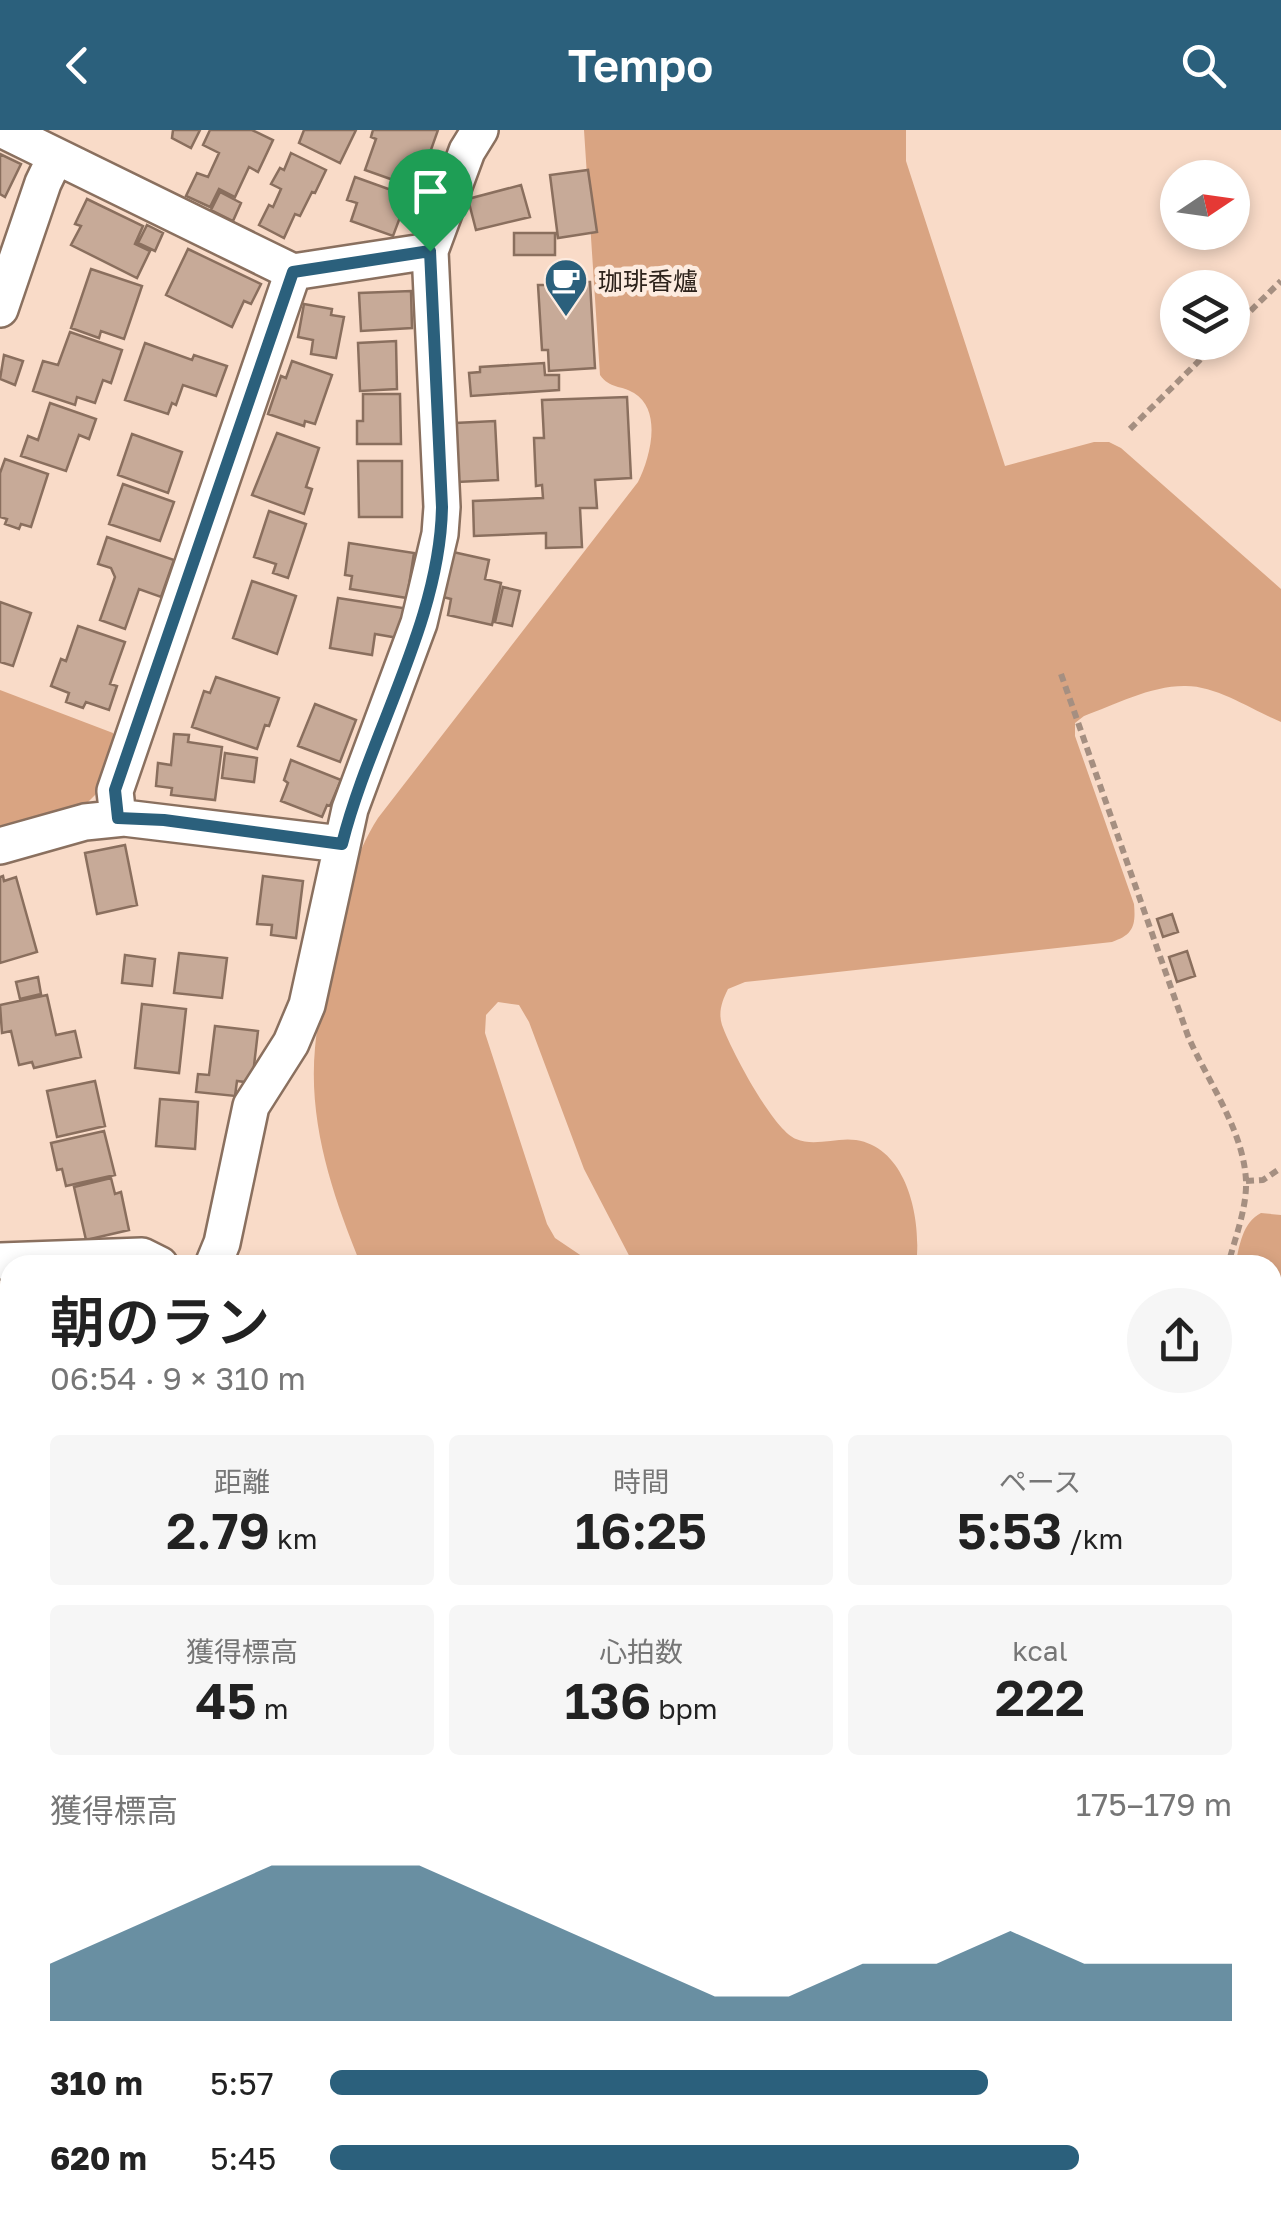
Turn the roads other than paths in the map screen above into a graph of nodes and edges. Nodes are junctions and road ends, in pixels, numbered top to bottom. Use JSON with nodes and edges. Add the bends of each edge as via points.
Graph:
{"nodes":[{"id":1,"x":3,"y":130,"type":"edge"},
{"id":2,"x":480,"y":130,"type":"edge"},
{"id":3,"x":56,"y":156,"type":"junction"},
{"id":4,"x":430,"y":251,"type":"junction"},
{"id":5,"x":293,"y":272,"type":"junction"},
{"id":6,"x":0,"y":309,"type":"edge"},
{"id":7,"x":118,"y":818,"type":"junction"},
{"id":8,"x":342,"y":844,"type":"junction"},
{"id":9,"x":0,"y":846,"type":"edge"},
{"id":10,"x":217,"y":1255,"type":"edge"}],
"edges":[{"from":1,"to":3,"type":"street"},
{"from":2,"to":4,"type":"street"},
{"from":3,"to":5,"type":"street"},
{"from":3,"to":6,"type":"street"},
{"from":4,"to":5,"type":"street"},
{"from":4,"to":8,"type":"street","via":[[440,534],[419,623]]},
{"from":5,"to":7,"type":"street","via":[[115,790]]},
{"from":7,"to":8,"type":"street"},
{"from":7,"to":9,"type":"street"},
{"from":8,"to":10,"type":"street","via":[[308,1004],[251,1106]]}]}
